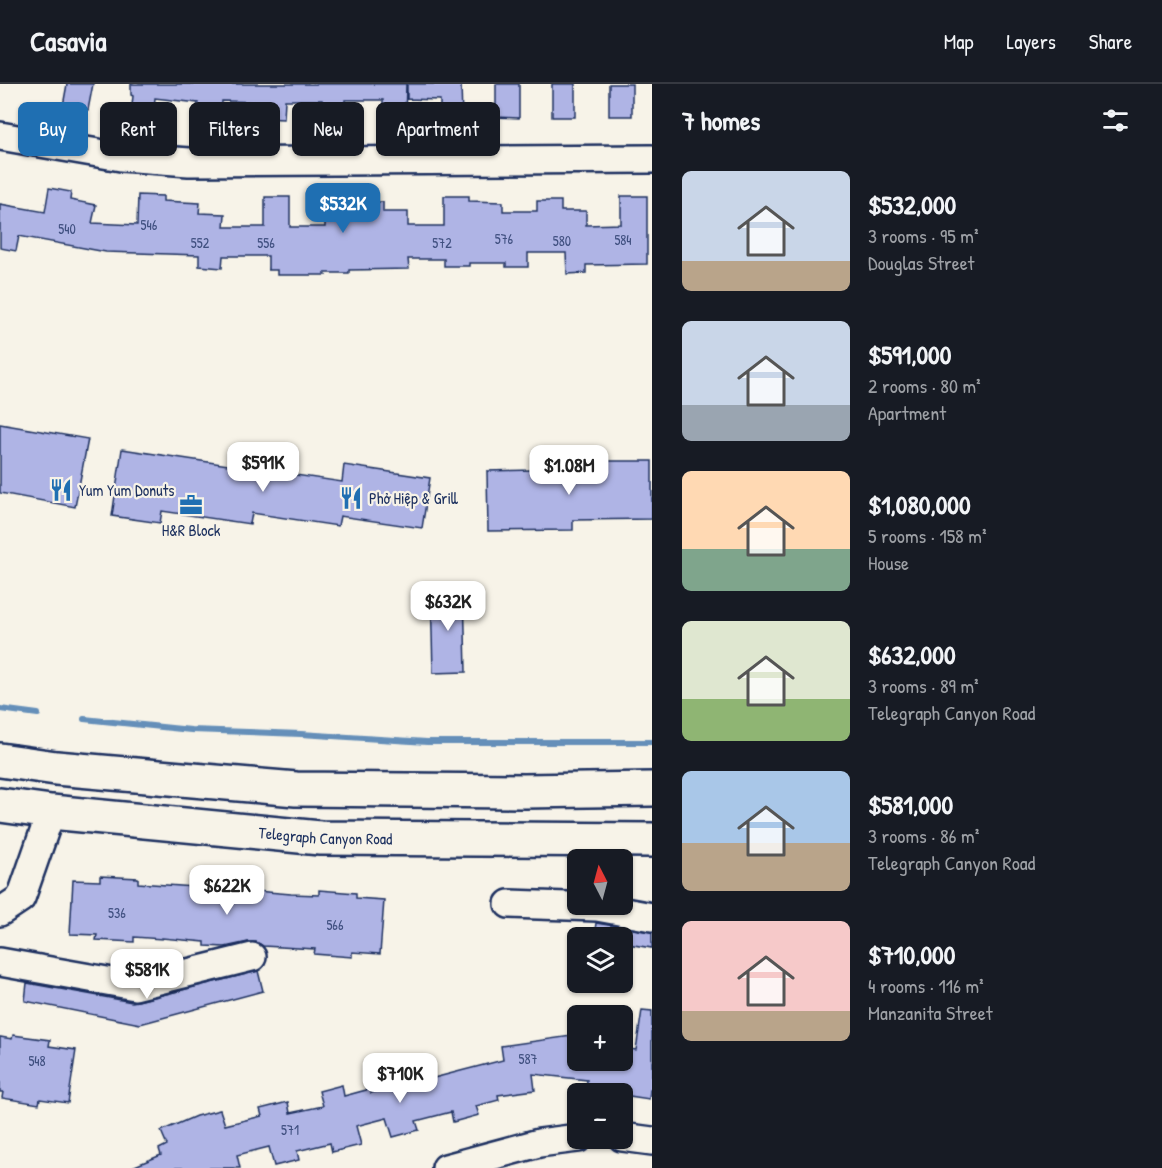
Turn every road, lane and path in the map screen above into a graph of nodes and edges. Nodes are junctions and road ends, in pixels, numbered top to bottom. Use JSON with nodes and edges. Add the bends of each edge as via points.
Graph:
{"nodes":[{"id":1,"x":0,"y":136,"type":"edge"},
{"id":2,"x":652,"y":159,"type":"edge"},
{"id":3,"x":0,"y":760,"type":"edge"},
{"id":4,"x":652,"y":789,"type":"edge"},
{"id":5,"x":0,"y":805,"type":"edge"},
{"id":6,"x":51,"y":812,"type":"junction"},
{"id":7,"x":652,"y":840,"type":"edge"},
{"id":8,"x":509,"y":904,"type":"dead end"},
{"id":9,"x":0,"y":912,"type":"edge"},
{"id":10,"x":652,"y":917,"type":"edge"},
{"id":11,"x":252,"y":957,"type":"dead end"},
{"id":12,"x":0,"y":962,"type":"edge"},
{"id":13,"x":633,"y":1138,"type":"edge"},
{"id":14,"x":567,"y":1139,"type":"edge"},
{"id":15,"x":652,"y":1141,"type":"edge"},
{"id":16,"x":446,"y":1168,"type":"edge"}],
"edges":[{"from":1,"to":2,"type":"street","via":[[121,157],[189,162]]},
{"from":3,"to":4,"type":"main road","via":[[296,789]]},
{"from":5,"to":6,"type":"main road","name":"Telegraph Canyon Road"},
{"from":6,"to":7,"type":"main road","name":"Telegraph Canyon Road","via":[[320,838]]},
{"from":6,"to":9,"type":"street","via":[[21,898]]},
{"from":8,"to":10,"type":"street","via":[[597,907]]},
{"from":11,"to":12,"type":"street","via":[[135,986]]},
{"from":13,"to":15,"type":"street"},
{"from":14,"to":16,"type":"street"}]}
